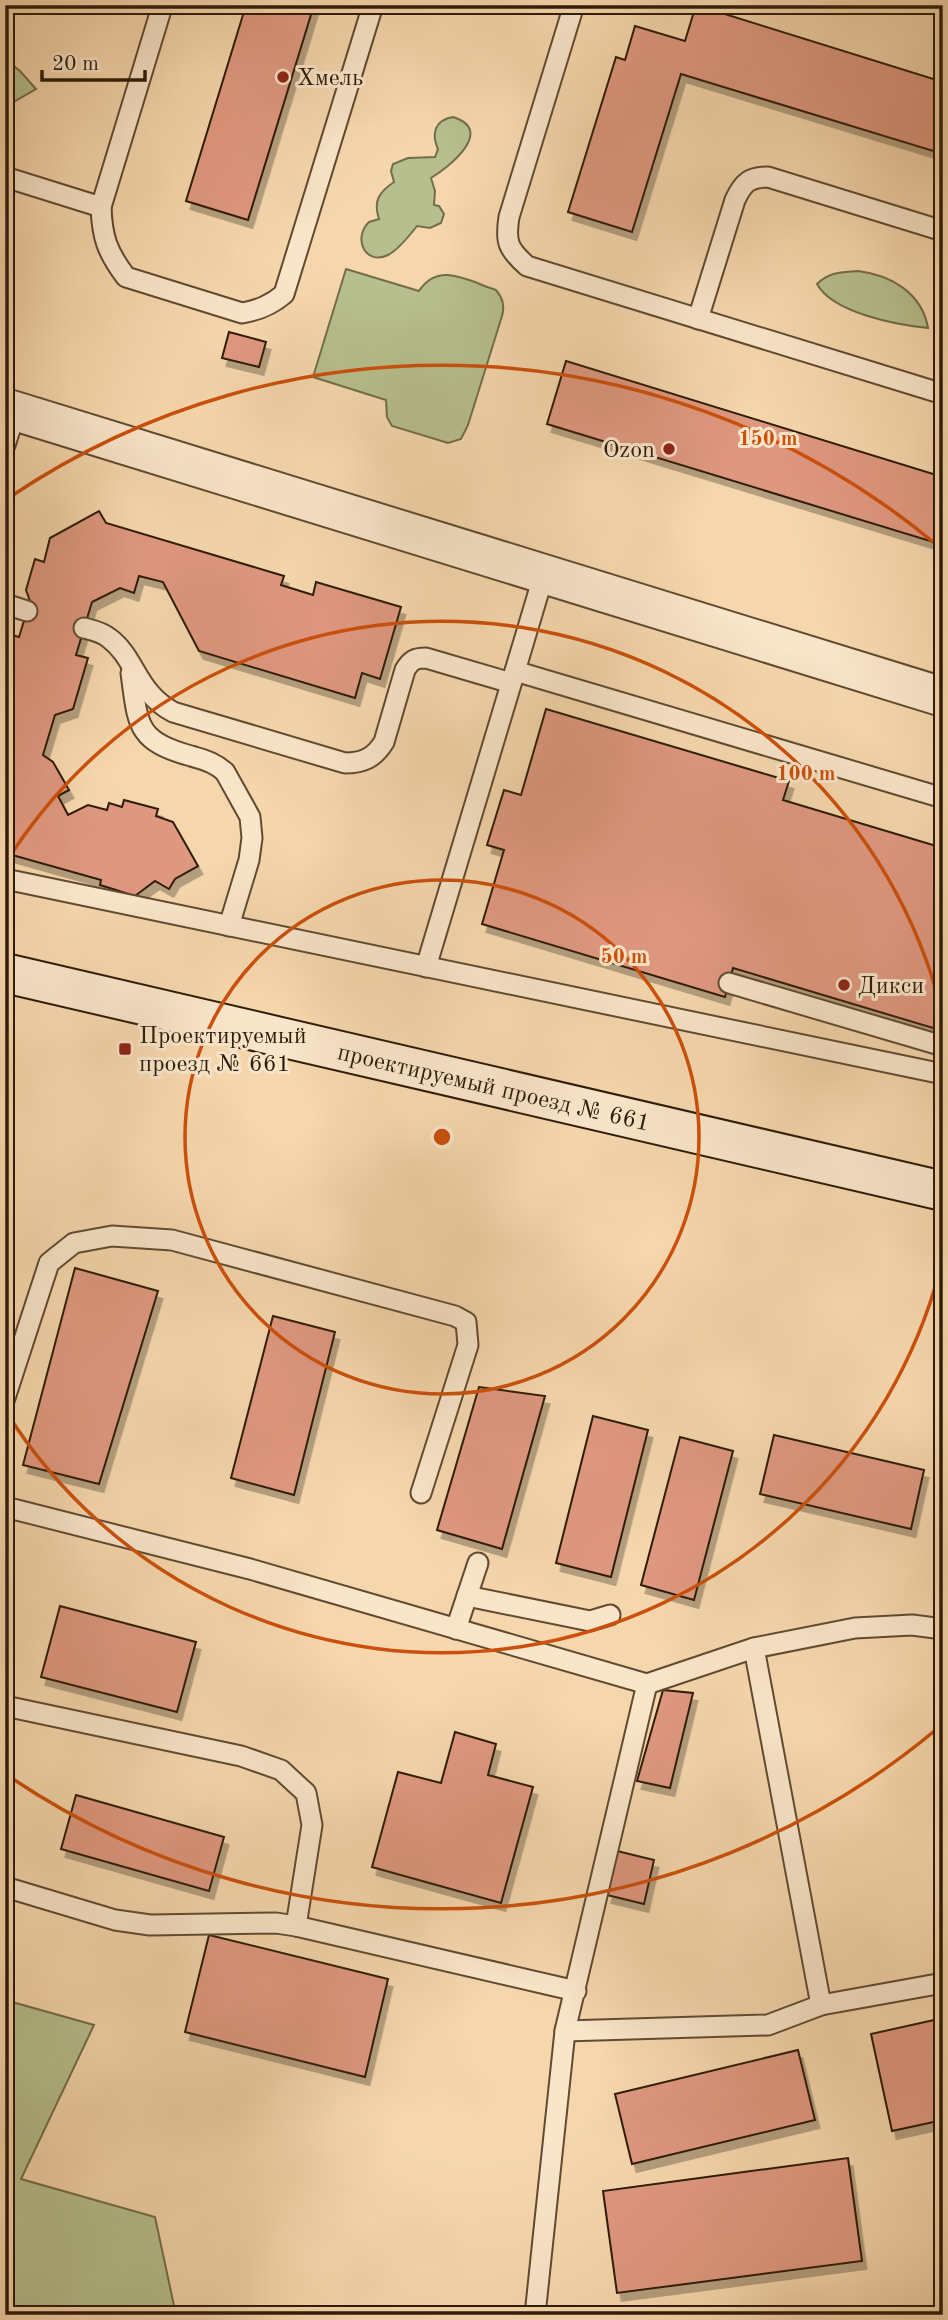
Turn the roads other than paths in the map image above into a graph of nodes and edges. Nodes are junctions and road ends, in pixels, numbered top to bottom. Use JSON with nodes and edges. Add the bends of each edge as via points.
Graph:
{"nodes":[{"id":1,"x":160,"y":5,"type":"edge"},
{"id":2,"x":373,"y":5,"type":"edge"},
{"id":3,"x":574,"y":5,"type":"edge"},
{"id":4,"x":5,"y":177,"type":"edge"},
{"id":5,"x":101,"y":206,"type":"junction"},
{"id":6,"x":943,"y":231,"type":"edge"},
{"id":7,"x":698,"y":319,"type":"junction"},
{"id":8,"x":943,"y":394,"type":"edge"},
{"id":9,"x":9,"y":421,"type":"edge"},
{"id":10,"x":544,"y":574,"type":"junction"},
{"id":11,"x":5,"y":604,"type":"edge"},
{"id":12,"x":27,"y":611,"type":"dead end"},
{"id":13,"x":84,"y":628,"type":"dead end"},
{"id":14,"x":130,"y":665,"type":"junction"},
{"id":15,"x":513,"y":677,"type":"junction"},
{"id":16,"x":943,"y":696,"type":"edge"},
{"id":17,"x":943,"y":799,"type":"edge"},
{"id":18,"x":5,"y":879,"type":"edge"},
{"id":19,"x":229,"y":926,"type":"junction"},
{"id":20,"x":426,"y":967,"type":"junction"},
{"id":21,"x":5,"y":973,"type":"edge"},
{"id":22,"x":729,"y":983,"type":"dead end"},
{"id":23,"x":943,"y":1046,"type":"edge"},
{"id":24,"x":943,"y":1074,"type":"edge"},
{"id":25,"x":943,"y":1191,"type":"edge"},
{"id":26,"x":5,"y":1398,"type":"edge"},
{"id":27,"x":421,"y":1493,"type":"dead end"},
{"id":28,"x":5,"y":1507,"type":"edge"},
{"id":29,"x":478,"y":1563,"type":"dead end"},
{"id":30,"x":467,"y":1596,"type":"junction"},
{"id":31,"x":610,"y":1615,"type":"dead end"},
{"id":32,"x":456,"y":1629,"type":"junction"},
{"id":33,"x":943,"y":1629,"type":"edge"},
{"id":34,"x":754,"y":1648,"type":"junction"},
{"id":35,"x":647,"y":1684,"type":"junction"},
{"id":36,"x":5,"y":1706,"type":"edge"},
{"id":37,"x":5,"y":1887,"type":"edge"},
{"id":38,"x":296,"y":1926,"type":"junction"},
{"id":39,"x":943,"y":1983,"type":"edge"},
{"id":40,"x":576,"y":1991,"type":"junction"},
{"id":41,"x":821,"y":2005,"type":"junction"},
{"id":42,"x":565,"y":2031,"type":"junction"},
{"id":43,"x":535,"y":2315,"type":"edge"}],
"edges":[{"from":1,"to":5,"type":"lane"},
{"from":2,"to":5,"type":"lane","via":[[284,294],[271,304],[242,313],[126,277],[107,247]]},
{"from":3,"to":7,"type":"lane","via":[[509,217],[506,235],[512,252],[527,266]]},
{"from":4,"to":5,"type":"lane"},
{"from":6,"to":7,"type":"lane","via":[[768,177],[753,177],[741,185],[735,200]]},
{"from":7,"to":8,"type":"lane"},
{"from":9,"to":10,"type":"street"},
{"from":10,"to":15,"type":"lane"},
{"from":10,"to":16,"type":"street"},
{"from":11,"to":12,"type":"lane"},
{"from":13,"to":14,"type":"lane","via":[[112,640]]},
{"from":14,"to":15,"type":"lane","via":[[153,699],[173,712],[345,763],[359,763],[378,751],[405,670],[417,658]]},
{"from":14,"to":19,"type":"lane","via":[[137,718],[144,732],[166,749],[219,767],[250,817],[252,848]]},
{"from":15,"to":17,"type":"lane"},
{"from":15,"to":20,"type":"lane"},
{"from":18,"to":19,"type":"lane"},
{"from":19,"to":20,"type":"lane"},
{"from":20,"to":24,"type":"lane"},
{"from":21,"to":25,"type":"street","name":"проектируемый проезд № 661"},
{"from":22,"to":23,"type":"lane"},
{"from":26,"to":27,"type":"lane","via":[[48,1263],[74,1244],[112,1236],[172,1240],[466,1322],[468,1345]]},
{"from":28,"to":32,"type":"lane","via":[[250,1569]]},
{"from":29,"to":30,"type":"lane"},
{"from":30,"to":31,"type":"lane","via":[[590,1621]]},
{"from":30,"to":32,"type":"lane"},
{"from":32,"to":35,"type":"lane"},
{"from":33,"to":34,"type":"lane","via":[[912,1625],[855,1628]]},
{"from":34,"to":35,"type":"lane"},
{"from":34,"to":41,"type":"lane"},
{"from":35,"to":40,"type":"lane"},
{"from":36,"to":38,"type":"lane","via":[[241,1756],[281,1770],[306,1793],[312,1825]]},
{"from":37,"to":38,"type":"lane","via":[[115,1920],[150,1925]]},
{"from":38,"to":40,"type":"lane"},
{"from":39,"to":41,"type":"lane"},
{"from":40,"to":42,"type":"lane"},
{"from":41,"to":42,"type":"lane","via":[[768,2025]]},
{"from":42,"to":43,"type":"lane"}]}
